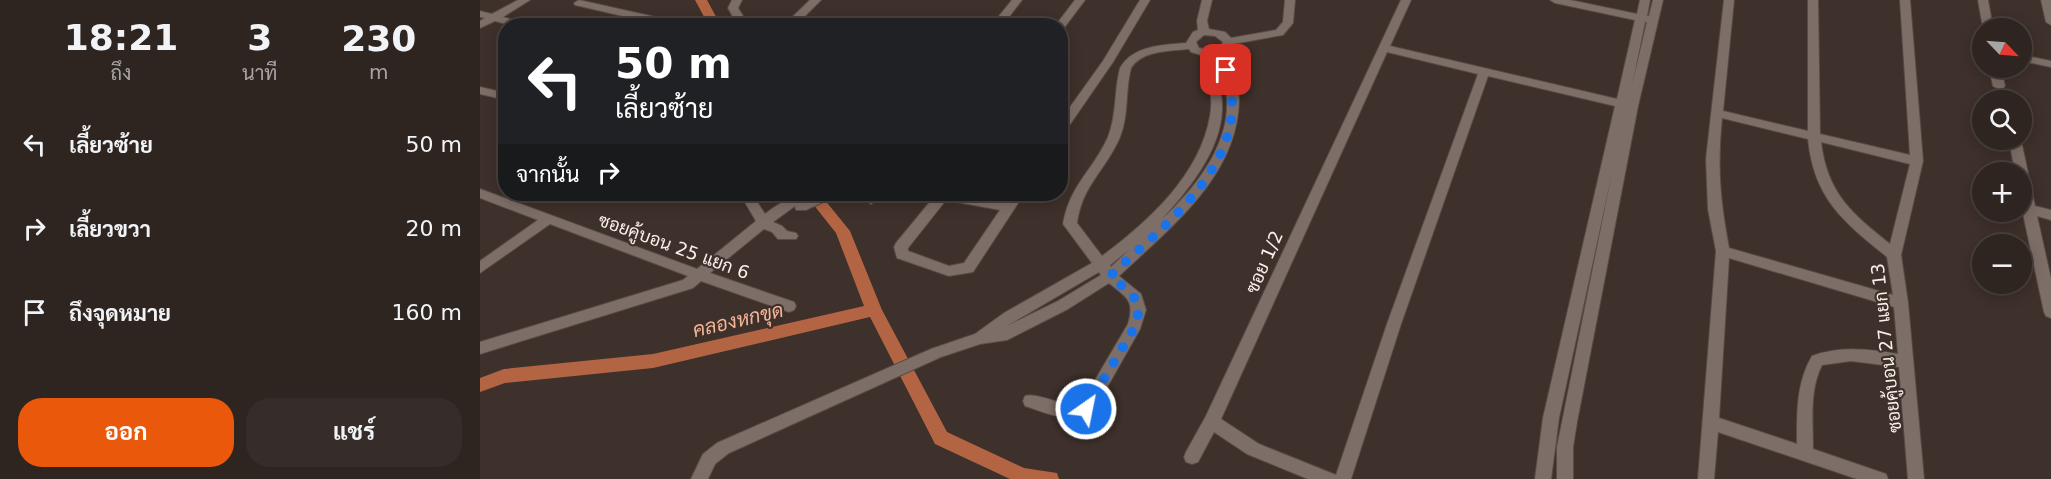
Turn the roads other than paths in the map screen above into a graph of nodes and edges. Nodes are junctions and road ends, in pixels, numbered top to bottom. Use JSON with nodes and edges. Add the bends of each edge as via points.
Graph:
{"nodes":[{"id":1,"x":525,"y":0,"type":"edge"},
{"id":2,"x":566,"y":0,"type":"edge"},
{"id":3,"x":737,"y":0,"type":"edge"},
{"id":4,"x":816,"y":0,"type":"edge"},
{"id":5,"x":1017,"y":0,"type":"edge"},
{"id":6,"x":1080,"y":0,"type":"edge"},
{"id":7,"x":1145,"y":0,"type":"edge"},
{"id":8,"x":1207,"y":0,"type":"edge"},
{"id":9,"x":1290,"y":0,"type":"edge"},
{"id":10,"x":1406,"y":0,"type":"edge"},
{"id":11,"x":1555,"y":0,"type":"edge"},
{"id":12,"x":1645,"y":0,"type":"edge"},
{"id":13,"x":1658,"y":0,"type":"edge"},
{"id":14,"x":1729,"y":0,"type":"edge"},
{"id":15,"x":1813,"y":0,"type":"edge"},
{"id":16,"x":1905,"y":0,"type":"edge"},
{"id":17,"x":1983,"y":0,"type":"edge"},
{"id":18,"x":2046,"y":0,"type":"edge"},
{"id":19,"x":581,"y":1,"type":"edge"},
{"id":20,"x":480,"y":14,"type":"edge"},
{"id":21,"x":494,"y":17,"type":"junction"},
{"id":22,"x":498,"y":18,"type":"edge"},
{"id":23,"x":650,"y":18,"type":"edge"},
{"id":24,"x":739,"y":18,"type":"edge"},
{"id":25,"x":797,"y":18,"type":"edge"},
{"id":26,"x":1002,"y":18,"type":"edge"},
{"id":27,"x":1066,"y":18,"type":"edge"},
{"id":28,"x":1646,"y":18,"type":"junction"},
{"id":29,"x":1986,"y":18,"type":"edge"},
{"id":30,"x":2051,"y":22,"type":"edge"},
{"id":31,"x":480,"y":25,"type":"edge"},
{"id":32,"x":1204,"y":32,"type":"junction"},
{"id":33,"x":1191,"y":46,"type":"junction"},
{"id":34,"x":1383,"y":48,"type":"junction"},
{"id":35,"x":1219,"y":49,"type":"junction"},
{"id":36,"x":2032,"y":60,"type":"edge"},
{"id":37,"x":2051,"y":64,"type":"edge"},
{"id":38,"x":1484,"y":72,"type":"junction"},
{"id":39,"x":480,"y":90,"type":"edge"},
{"id":40,"x":498,"y":95,"type":"edge"},
{"id":41,"x":1627,"y":105,"type":"junction"},
{"id":42,"x":1716,"y":113,"type":"junction"},
{"id":43,"x":1068,"y":119,"type":"edge"},
{"id":44,"x":1213,"y":129,"type":"junction"},
{"id":45,"x":1229,"y":130,"type":"junction"},
{"id":46,"x":1814,"y":137,"type":"junction"},
{"id":47,"x":1917,"y":161,"type":"junction"},
{"id":48,"x":1178,"y":192,"type":"junction"},
{"id":49,"x":480,"y":193,"type":"edge"},
{"id":50,"x":1192,"y":198,"type":"junction"},
{"id":51,"x":498,"y":200,"type":"edge"},
{"id":52,"x":501,"y":201,"type":"edge"},
{"id":53,"x":751,"y":201,"type":"edge"},
{"id":54,"x":799,"y":201,"type":"edge"},
{"id":55,"x":809,"y":201,"type":"edge"},
{"id":56,"x":937,"y":201,"type":"edge"},
{"id":57,"x":978,"y":201,"type":"edge"},
{"id":58,"x":1013,"y":201,"type":"edge"},
{"id":59,"x":1009,"y":207,"type":"junction"},
{"id":60,"x":787,"y":209,"type":"junction"},
{"id":61,"x":2032,"y":210,"type":"edge"},
{"id":62,"x":2051,"y":215,"type":"edge"},
{"id":63,"x":548,"y":219,"type":"junction"},
{"id":64,"x":766,"y":220,"type":"junction"},
{"id":65,"x":2032,"y":222,"type":"edge"},
{"id":66,"x":791,"y":236,"type":"dead end"},
{"id":67,"x":1723,"y":251,"type":"junction"},
{"id":68,"x":1894,"y":255,"type":"junction"},
{"id":69,"x":480,"y":268,"type":"edge"},
{"id":70,"x":1107,"y":271,"type":"junction"},
{"id":71,"x":699,"y":275,"type":"junction"},
{"id":72,"x":1901,"y":303,"type":"junction"},
{"id":73,"x":789,"y":306,"type":"dead end"},
{"id":74,"x":2051,"y":312,"type":"edge"},
{"id":75,"x":480,"y":348,"type":"edge"},
{"id":76,"x":1906,"y":362,"type":"junction"},
{"id":77,"x":1031,"y":401,"type":"dead end"},
{"id":78,"x":1212,"y":421,"type":"junction"},
{"id":79,"x":1711,"y":423,"type":"junction"},
{"id":80,"x":1805,"y":454,"type":"junction"},
{"id":81,"x":1192,"y":458,"type":"dead end"},
{"id":82,"x":699,"y":479,"type":"edge"},
{"id":83,"x":1329,"y":479,"type":"edge"},
{"id":84,"x":1343,"y":479,"type":"edge"},
{"id":85,"x":1543,"y":479,"type":"edge"},
{"id":86,"x":1565,"y":479,"type":"edge"},
{"id":87,"x":1706,"y":479,"type":"edge"},
{"id":88,"x":1880,"y":479,"type":"edge"},
{"id":89,"x":1916,"y":479,"type":"edge"}],
"edges":[{"from":1,"to":21,"type":"street"},
{"from":2,"to":19,"type":"street"},
{"from":3,"to":24,"type":"street","via":[[733,8]]},
{"from":4,"to":25,"type":"street"},
{"from":5,"to":26,"type":"street"},
{"from":6,"to":27,"type":"street"},
{"from":7,"to":43,"type":"street"},
{"from":8,"to":32,"type":"street","via":[[1202,21]]},
{"from":9,"to":35,"type":"street","via":[[1288,23],[1279,33]]},
{"from":10,"to":34,"type":"street","name":"ซอย 1/2"},
{"from":11,"to":28,"type":"street"},
{"from":12,"to":28,"type":"street"},
{"from":13,"to":28,"type":"street"},
{"from":14,"to":42,"type":"street"},
{"from":15,"to":46,"type":"street"},
{"from":16,"to":47,"type":"street","name":"ซอยคู้บอน 27 แยก 13"},
{"from":17,"to":29,"type":"street"},
{"from":18,"to":30,"type":"street"},
{"from":19,"to":23,"type":"street"},
{"from":20,"to":21,"type":"street"},
{"from":21,"to":22,"type":"street"},
{"from":21,"to":31,"type":"street"},
{"from":28,"to":41,"type":"street"},
{"from":32,"to":33,"type":"street","via":[[1193,38]]},
{"from":32,"to":35,"type":"street","via":[[1221,33]]},
{"from":33,"to":35,"type":"street","via":[[1195,50]]},
{"from":33,"to":70,"type":"street","via":[[1137,56],[1126,66],[1114,136],[1074,199],[1070,224]]},
{"from":34,"to":38,"type":"street"},
{"from":34,"to":78,"type":"street","name":"ซอย 1/2"},
{"from":35,"to":44,"type":"street"},
{"from":35,"to":45,"type":"street","via":[[1232,89]]},
{"from":36,"to":37,"type":"street"},
{"from":38,"to":41,"type":"street"},
{"from":38,"to":84,"type":"street"},
{"from":39,"to":40,"type":"street"},
{"from":41,"to":85,"type":"street","via":[[1551,418]]},
{"from":41,"to":86,"type":"street","via":[[1569,422]]},
{"from":42,"to":46,"type":"street"},
{"from":42,"to":67,"type":"street","via":[[1712,182]]},
{"from":44,"to":45,"type":"street"},
{"from":44,"to":48,"type":"street","via":[[1200,162]]},
{"from":45,"to":50,"type":"street","via":[[1217,161]]},
{"from":46,"to":47,"type":"street"},
{"from":46,"to":68,"type":"street","via":[[1817,164],[1836,204]]},
{"from":47,"to":68,"type":"street","name":"ซอยคู้บอน 27 แยก 13"},
{"from":48,"to":50,"type":"street"},
{"from":48,"to":70,"type":"street"},
{"from":49,"to":51,"type":"street","name":"ซอยคู้บอน 25 แยก 6"},
{"from":50,"to":70,"type":"street"},
{"from":52,"to":63,"type":"street","name":"ซอยคู้บอน 25 แยก 6"},
{"from":53,"to":64,"type":"street"},
{"from":54,"to":60,"type":"street"},
{"from":55,"to":60,"type":"street"},
{"from":56,"to":59,"type":"street","via":[[901,247],[902,254],[949,271],[968,268]]},
{"from":57,"to":59,"type":"street"},
{"from":58,"to":59,"type":"street"},
{"from":60,"to":64,"type":"street"},
{"from":61,"to":62,"type":"street"},
{"from":63,"to":69,"type":"street"},
{"from":63,"to":71,"type":"street","name":"ซอยคู้บอน 25 แยก 6"},
{"from":64,"to":66,"type":"street","via":[[783,236]]},
{"from":64,"to":71,"type":"street"},
{"from":65,"to":74,"type":"street"},
{"from":67,"to":72,"type":"street"},
{"from":67,"to":79,"type":"street"},
{"from":68,"to":72,"type":"street","name":"ซอยคู้บอน 27 แยก 13"},
{"from":70,"to":77,"type":"street","via":[[1136,298],[1139,310],[1136,325],[1096,394],[1086,409],[1075,413]]},
{"from":70,"to":82,"type":"street","via":[[1063,305],[1002,336],[980,338],[936,352],[723,448],[709,459]]},
{"from":71,"to":73,"type":"street","name":"ซอยคู้บอน 25 แยก 6"},
{"from":71,"to":75,"type":"street","via":[[688,284]]},
{"from":72,"to":76,"type":"street","name":"ซอยคู้บอน 27 แยก 13"},
{"from":76,"to":80,"type":"street","via":[[1859,354],[1836,354],[1817,360],[1809,372]]},
{"from":76,"to":89,"type":"street","name":"ซอยคู้บอน 27 แยก 13"},
{"from":78,"to":81,"type":"street","name":"ซอย 1/2"},
{"from":78,"to":83,"type":"street","via":[[1248,448]]},
{"from":79,"to":80,"type":"street"},
{"from":79,"to":87,"type":"street"},
{"from":80,"to":88,"type":"street"}]}
